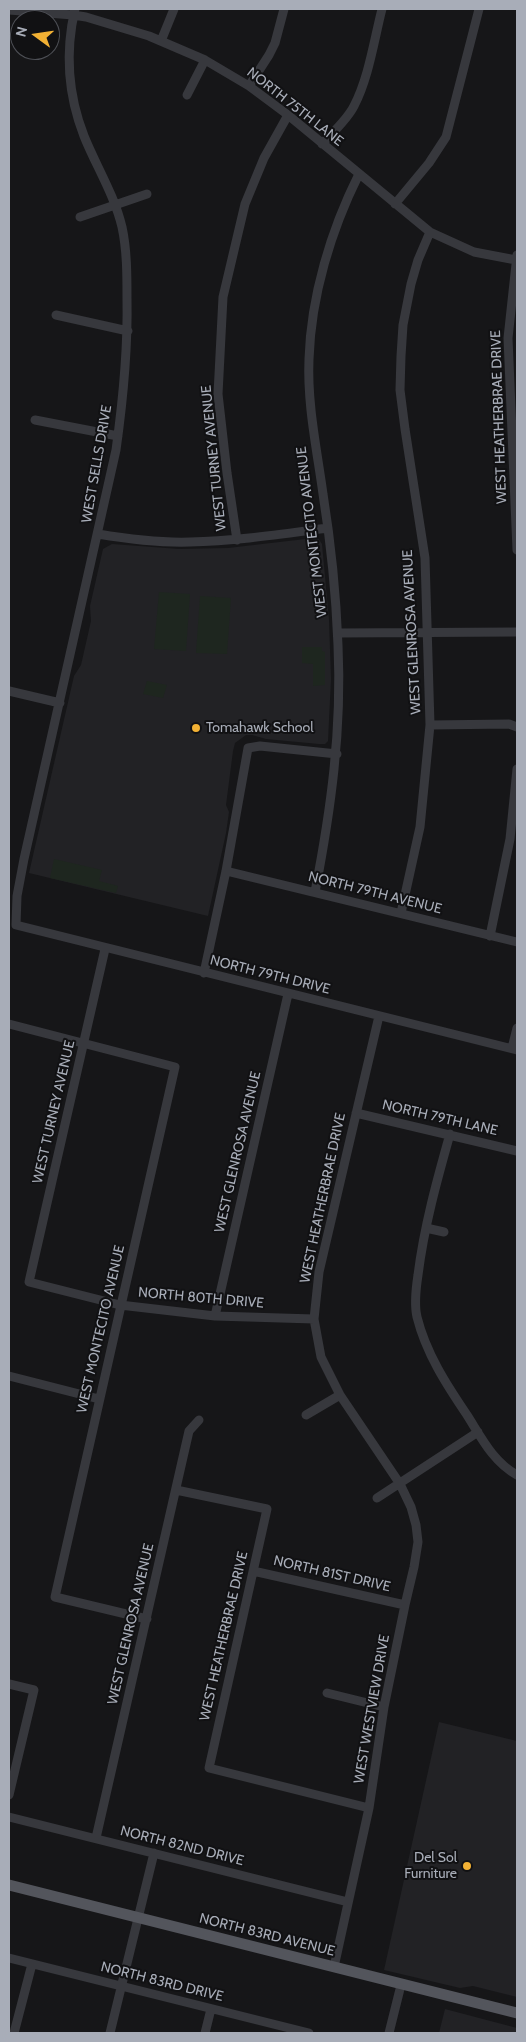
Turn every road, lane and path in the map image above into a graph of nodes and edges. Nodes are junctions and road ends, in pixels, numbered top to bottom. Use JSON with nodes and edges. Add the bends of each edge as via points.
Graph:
{"nodes":[{"id":1,"x":174,"y":9,"type":"edge"},
{"id":2,"x":284,"y":9,"type":"edge"},
{"id":3,"x":382,"y":9,"type":"edge"},
{"id":4,"x":479,"y":9,"type":"edge"},
{"id":5,"x":9,"y":10,"type":"edge"},
{"id":6,"x":74,"y":12,"type":"edge"},
{"id":7,"x":161,"y":41,"type":"junction"},
{"id":8,"x":205,"y":60,"type":"junction"},
{"id":9,"x":248,"y":86,"type":"junction"},
{"id":10,"x":186,"y":95,"type":"dead end"},
{"id":11,"x":288,"y":116,"type":"junction"},
{"id":12,"x":322,"y":144,"type":"junction"},
{"id":13,"x":359,"y":174,"type":"junction"},
{"id":14,"x":147,"y":194,"type":"dead end"},
{"id":15,"x":395,"y":204,"type":"junction"},
{"id":16,"x":116,"y":205,"type":"junction"},
{"id":17,"x":80,"y":217,"type":"dead end"},
{"id":18,"x":430,"y":232,"type":"junction"},
{"id":19,"x":517,"y":257,"type":"edge"},
{"id":20,"x":56,"y":314,"type":"dead end"},
{"id":21,"x":128,"y":331,"type":"junction"},
{"id":22,"x":35,"y":420,"type":"dead end"},
{"id":23,"x":118,"y":436,"type":"junction"},
{"id":24,"x":328,"y":528,"type":"junction"},
{"id":25,"x":98,"y":534,"type":"junction"},
{"id":26,"x":237,"y":540,"type":"junction"},
{"id":27,"x":517,"y":550,"type":"edge"},
{"id":28,"x":517,"y":632,"type":"edge"},
{"id":29,"x":338,"y":633,"type":"junction"},
{"id":30,"x":428,"y":633,"type":"junction"},
{"id":31,"x":9,"y":690,"type":"edge"},
{"id":32,"x":60,"y":703,"type":"junction"},
{"id":33,"x":430,"y":725,"type":"junction"},
{"id":34,"x":517,"y":727,"type":"edge"},
{"id":35,"x":337,"y":754,"type":"junction"},
{"id":36,"x":517,"y":769,"type":"edge"},
{"id":37,"x":226,"y":871,"type":"junction"},
{"id":38,"x":315,"y":892,"type":"junction"},
{"id":39,"x":400,"y":913,"type":"junction"},
{"id":40,"x":16,"y":925,"type":"joint"},
{"id":41,"x":490,"y":936,"type":"junction"},
{"id":42,"x":517,"y":942,"type":"edge"},
{"id":43,"x":105,"y":949,"type":"junction"},
{"id":44,"x":204,"y":973,"type":"junction"},
{"id":45,"x":288,"y":994,"type":"junction"},
{"id":46,"x":379,"y":1016,"type":"junction"},
{"id":47,"x":9,"y":1024,"type":"edge"},
{"id":48,"x":517,"y":1028,"type":"edge"},
{"id":49,"x":83,"y":1042,"type":"junction"},
{"id":50,"x":515,"y":1049,"type":"edge"},
{"id":51,"x":356,"y":1113,"type":"junction"},
{"id":52,"x":450,"y":1134,"type":"junction"},
{"id":53,"x":517,"y":1151,"type":"edge"},
{"id":54,"x":426,"y":1228,"type":"junction"},
{"id":55,"x":444,"y":1232,"type":"dead end"},
{"id":56,"x":29,"y":1282,"type":"joint"},
{"id":57,"x":120,"y":1305,"type":"junction"},
{"id":58,"x":215,"y":1316,"type":"junction"},
{"id":59,"x":314,"y":1319,"type":"junction"},
{"id":60,"x":9,"y":1376,"type":"edge"},
{"id":61,"x":340,"y":1395,"type":"junction"},
{"id":62,"x":99,"y":1399,"type":"junction"},
{"id":63,"x":306,"y":1415,"type":"dead end"},
{"id":64,"x":199,"y":1420,"type":"dead end"},
{"id":65,"x":478,"y":1432,"type":"junction"},
{"id":66,"x":517,"y":1475,"type":"edge"},
{"id":67,"x":400,"y":1484,"type":"junction"},
{"id":68,"x":176,"y":1490,"type":"junction"},
{"id":69,"x":377,"y":1498,"type":"dead end"},
{"id":70,"x":253,"y":1571,"type":"junction"},
{"id":71,"x":404,"y":1604,"type":"junction"},
{"id":72,"x":147,"y":1619,"type":"junction"},
{"id":73,"x":9,"y":1684,"type":"edge"},
{"id":74,"x":326,"y":1694,"type":"dead end"},
{"id":75,"x":384,"y":1707,"type":"junction"},
{"id":76,"x":9,"y":1795,"type":"edge"},
{"id":77,"x":369,"y":1808,"type":"junction"},
{"id":78,"x":9,"y":1817,"type":"edge"},
{"id":79,"x":96,"y":1838,"type":"junction"},
{"id":80,"x":154,"y":1853,"type":"junction"},
{"id":81,"x":9,"y":1885,"type":"edge"},
{"id":82,"x":348,"y":1902,"type":"junction"},
{"id":83,"x":138,"y":1918,"type":"junction"},
{"id":84,"x":9,"y":1958,"type":"edge"},
{"id":85,"x":32,"y":1964,"type":"junction"},
{"id":86,"x":334,"y":1967,"type":"junction"},
{"id":87,"x":401,"y":1984,"type":"junction"},
{"id":88,"x":122,"y":1986,"type":"junction"},
{"id":89,"x":211,"y":2009,"type":"junction"},
{"id":90,"x":517,"y":2013,"type":"edge"},
{"id":91,"x":297,"y":2032,"type":"edge"},
{"id":92,"x":14,"y":2033,"type":"edge"},
{"id":93,"x":110,"y":2033,"type":"edge"},
{"id":94,"x":205,"y":2033,"type":"edge"},
{"id":95,"x":309,"y":2033,"type":"edge"},
{"id":96,"x":389,"y":2033,"type":"edge"}],
"edges":[{"from":1,"to":7,"type":"street"},
{"from":2,"to":9,"type":"street","via":[[272,50]]},
{"from":3,"to":12,"type":"street","via":[[354,106]]},
{"from":4,"to":15,"type":"street","via":[[446,137]]},
{"from":5,"to":6,"type":"street","name":"NORTH 75TH LANE"},
{"from":6,"to":7,"type":"street","name":"NORTH 75TH LANE"},
{"from":6,"to":16,"type":"street","name":"WEST SELLS DRIVE","via":[[68,49],[74,102],[84,136]]},
{"from":7,"to":8,"type":"street","name":"NORTH 75TH LANE"},
{"from":8,"to":9,"type":"street","name":"NORTH 75TH LANE"},
{"from":8,"to":10,"type":"street"},
{"from":9,"to":11,"type":"street","name":"NORTH 75TH LANE"},
{"from":11,"to":12,"type":"street","name":"NORTH 75TH LANE"},
{"from":11,"to":26,"type":"street","name":"WEST TURNEY AVENUE","via":[[264,158],[245,204],[223,297],[218,394]]},
{"from":12,"to":13,"type":"street","name":"NORTH 75TH LANE"},
{"from":13,"to":15,"type":"street","name":"NORTH 75TH LANE"},
{"from":13,"to":24,"type":"street","name":"WEST MONTECITO AVENUE","via":[[336,227],[323,268],[308,359],[312,421]]},
{"from":14,"to":16,"type":"street"},
{"from":15,"to":18,"type":"street","name":"NORTH 75TH LANE"},
{"from":16,"to":17,"type":"street"},
{"from":16,"to":21,"type":"street","name":"WEST SELLS DRIVE","via":[[125,242]]},
{"from":18,"to":19,"type":"street","name":"NORTH 75TH LANE","via":[[474,252]]},
{"from":18,"to":30,"type":"street","name":"WEST GLENROSA AVENUE","via":[[418,260],[406,308],[400,390],[425,558]]},
{"from":19,"to":27,"type":"street","name":"WEST HEATHERBRAE DRIVE","via":[[508,338]]},
{"from":20,"to":21,"type":"street"},
{"from":21,"to":23,"type":"street","name":"WEST SELLS DRIVE"},
{"from":22,"to":23,"type":"street"},
{"from":23,"to":25,"type":"street","name":"WEST SELLS DRIVE"},
{"from":24,"to":26,"type":"street"},
{"from":24,"to":29,"type":"street","name":"WEST MONTECITO AVENUE"},
{"from":25,"to":26,"type":"street","via":[[125,539],[188,542]]},
{"from":25,"to":32,"type":"street","name":"WEST SELLS DRIVE"},
{"from":28,"to":30,"type":"street"},
{"from":29,"to":30,"type":"street"},
{"from":29,"to":35,"type":"street","name":"WEST MONTECITO AVENUE","via":[[340,700]]},
{"from":30,"to":33,"type":"street","name":"WEST GLENROSA AVENUE"},
{"from":31,"to":32,"type":"street"},
{"from":32,"to":40,"type":"street","name":"WEST SELLS DRIVE","via":[[19,887]]},
{"from":33,"to":34,"type":"street","via":[[509,724]]},
{"from":33,"to":39,"type":"street","name":"WEST GLENROSA AVENUE","via":[[420,827]]},
{"from":35,"to":37,"type":"street","via":[[260,746],[248,748]]},
{"from":35,"to":38,"type":"street","name":"WEST MONTECITO AVENUE","via":[[328,828]]},
{"from":36,"to":41,"type":"street","via":[[510,839]]},
{"from":37,"to":38,"type":"street","name":"NORTH 79TH AVENUE"},
{"from":37,"to":44,"type":"street"},
{"from":38,"to":39,"type":"street","name":"NORTH 79TH AVENUE"},
{"from":39,"to":41,"type":"street","name":"NORTH 79TH AVENUE"},
{"from":40,"to":43,"type":"street","name":"NORTH 79TH DRIVE"},
{"from":41,"to":42,"type":"street","name":"NORTH 79TH AVENUE"},
{"from":43,"to":44,"type":"street","name":"NORTH 79TH DRIVE"},
{"from":43,"to":49,"type":"street","name":"WEST TURNEY AVENUE"},
{"from":44,"to":45,"type":"street","name":"NORTH 79TH DRIVE"},
{"from":45,"to":46,"type":"street","name":"NORTH 79TH DRIVE"},
{"from":45,"to":58,"type":"street","name":"WEST GLENROSA AVENUE"},
{"from":46,"to":50,"type":"street","name":"NORTH 79TH DRIVE"},
{"from":46,"to":51,"type":"street","name":"WEST HEATHERBRAE DRIVE"},
{"from":47,"to":49,"type":"street"},
{"from":48,"to":50,"type":"street"},
{"from":49,"to":56,"type":"street","name":"WEST TURNEY AVENUE"},
{"from":49,"to":57,"type":"street","name":"WEST MONTECITO AVENUE","via":[[175,1067]]},
{"from":51,"to":52,"type":"street","name":"NORTH 79TH LANE"},
{"from":51,"to":59,"type":"street","name":"WEST HEATHERBRAE DRIVE","via":[[319,1272]]},
{"from":52,"to":53,"type":"street","name":"NORTH 79TH LANE"},
{"from":52,"to":54,"type":"street"},
{"from":54,"to":55,"type":"street"},
{"from":54,"to":65,"type":"street","via":[[416,1290],[417,1315],[441,1376]]},
{"from":56,"to":57,"type":"street","name":"NORTH 80TH DRIVE"},
{"from":57,"to":58,"type":"street","name":"NORTH 80TH DRIVE"},
{"from":57,"to":62,"type":"street","name":"WEST MONTECITO AVENUE"},
{"from":58,"to":59,"type":"street","name":"NORTH 80TH DRIVE"},
{"from":59,"to":61,"type":"street","name":"WEST HEATHERBRAE DRIVE","via":[[321,1357]]},
{"from":60,"to":62,"type":"street"},
{"from":61,"to":63,"type":"street"},
{"from":61,"to":67,"type":"street","name":"WEST HEATHERBRAE DRIVE"},
{"from":62,"to":72,"type":"street","name":"WEST MONTECITO AVENUE","via":[[55,1597]]},
{"from":64,"to":68,"type":"street","name":"WEST GLENROSA AVENUE","via":[[189,1431]]},
{"from":65,"to":66,"type":"street","via":[[495,1456]]},
{"from":65,"to":67,"type":"street"},
{"from":67,"to":69,"type":"street"},
{"from":67,"to":71,"type":"street","name":"WEST WESTVIEW DRIVE","via":[[411,1507],[418,1542]]},
{"from":68,"to":70,"type":"street","name":"WEST HEATHERBRAE DRIVE","via":[[267,1509]]},
{"from":68,"to":72,"type":"street","name":"WEST GLENROSA AVENUE"},
{"from":70,"to":71,"type":"street","name":"NORTH 81ST DRIVE"},
{"from":70,"to":77,"type":"street","name":"WEST HEATHERBRAE DRIVE","via":[[209,1768]]},
{"from":71,"to":75,"type":"street","name":"WEST WESTVIEW DRIVE"},
{"from":72,"to":79,"type":"street","name":"WEST GLENROSA AVENUE"},
{"from":73,"to":76,"type":"street","via":[[34,1690]]},
{"from":74,"to":75,"type":"street"},
{"from":75,"to":77,"type":"street","name":"WEST WESTVIEW DRIVE"},
{"from":77,"to":82,"type":"street","name":"WEST WESTVIEW DRIVE"},
{"from":78,"to":79,"type":"street","name":"NORTH 82ND DRIVE"},
{"from":79,"to":80,"type":"street","name":"NORTH 82ND DRIVE"},
{"from":80,"to":82,"type":"street","name":"NORTH 82ND DRIVE"},
{"from":80,"to":83,"type":"street"},
{"from":81,"to":83,"type":"main road","name":"NORTH 83RD AVENUE"},
{"from":82,"to":86,"type":"street","name":"WEST WESTVIEW DRIVE"},
{"from":83,"to":86,"type":"main road","name":"NORTH 83RD AVENUE"},
{"from":83,"to":88,"type":"street"},
{"from":84,"to":85,"type":"street","name":"NORTH 83RD DRIVE"},
{"from":85,"to":88,"type":"street","name":"NORTH 83RD DRIVE"},
{"from":85,"to":92,"type":"street"},
{"from":86,"to":87,"type":"main road","name":"NORTH 83RD AVENUE"},
{"from":87,"to":90,"type":"main road","name":"NORTH 83RD AVENUE"},
{"from":87,"to":96,"type":"street"},
{"from":88,"to":89,"type":"street","name":"NORTH 83RD DRIVE"},
{"from":88,"to":93,"type":"street"},
{"from":89,"to":91,"type":"street","name":"NORTH 83RD DRIVE"},
{"from":89,"to":94,"type":"street"},
{"from":91,"to":95,"type":"street","name":"NORTH 83RD DRIVE"}]}
